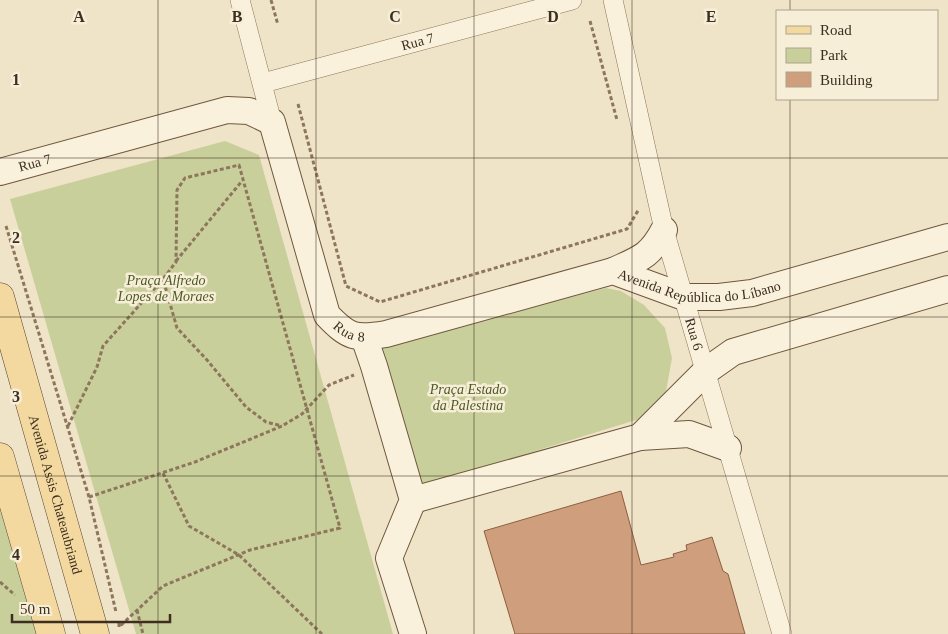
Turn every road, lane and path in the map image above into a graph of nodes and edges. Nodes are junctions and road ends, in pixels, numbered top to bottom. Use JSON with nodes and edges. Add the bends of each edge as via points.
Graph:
{"nodes":[{"id":1,"x":240,"y":0,"type":"edge"},
{"id":2,"x":271,"y":0,"type":"edge"},
{"id":3,"x":572,"y":0,"type":"edge"},
{"id":4,"x":613,"y":0,"type":"edge"},
{"id":5,"x":590,"y":21,"type":"dead end"},
{"id":6,"x":278,"y":25,"type":"dead end"},
{"id":7,"x":263,"y":83,"type":"junction"},
{"id":8,"x":298,"y":104,"type":"dead end"},
{"id":9,"x":272,"y":122,"type":"junction"},
{"id":10,"x":619,"y":127,"type":"dead end"},
{"id":11,"x":0,"y":172,"type":"edge"},
{"id":12,"x":242,"y":180,"type":"junction"},
{"id":13,"x":642,"y":206,"type":"dead end"},
{"id":14,"x":6,"y":226,"type":"dead end"},
{"id":15,"x":664,"y":230,"type":"junction"},
{"id":16,"x":948,"y":237,"type":"edge"},
{"id":17,"x":176,"y":262,"type":"junction"},
{"id":18,"x":613,"y":272,"type":"junction"},
{"id":19,"x":163,"y":279,"type":"junction"},
{"id":20,"x":948,"y":289,"type":"edge"},
{"id":21,"x":0,"y":297,"type":"edge"},
{"id":22,"x":684,"y":297,"type":"junction"},
{"id":23,"x":364,"y":337,"type":"junction"},
{"id":24,"x":374,"y":366,"type":"junction"},
{"id":25,"x":706,"y":371,"type":"junction"},
{"id":26,"x":307,"y":409,"type":"junction"},
{"id":27,"x":282,"y":426,"type":"junction"},
{"id":28,"x":67,"y":427,"type":"junction"},
{"id":29,"x":640,"y":437,"type":"junction"},
{"id":30,"x":728,"y":448,"type":"junction"},
{"id":31,"x":0,"y":457,"type":"edge"},
{"id":32,"x":162,"y":473,"type":"junction"},
{"id":33,"x":89,"y":497,"type":"junction"},
{"id":34,"x":413,"y":500,"type":"junction"},
{"id":35,"x":239,"y":555,"type":"junction"},
{"id":36,"x":137,"y":610,"type":"junction"},
{"id":37,"x":51,"y":634,"type":"edge"},
{"id":38,"x":95,"y":634,"type":"edge"},
{"id":39,"x":143,"y":634,"type":"edge"},
{"id":40,"x":322,"y":634,"type":"edge"},
{"id":41,"x":413,"y":634,"type":"edge"},
{"id":42,"x":782,"y":634,"type":"edge"}],
"edges":[{"from":1,"to":7,"type":"street","name":"Rua 8"},
{"from":2,"to":6,"type":"path"},
{"from":3,"to":7,"type":"street","name":"Rua 7"},
{"from":4,"to":15,"type":"street","name":"Rua 6"},
{"from":5,"to":10,"type":"path"},
{"from":7,"to":9,"type":"street","name":"Rua 8"},
{"from":8,"to":13,"type":"path","via":[[346,286],[380,302],[627,230]]},
{"from":9,"to":11,"type":"main road","name":"Rua 7","via":[[248,112],[227,110]]},
{"from":9,"to":23,"type":"main road","name":"Rua 8","via":[[327,316],[343,331]]},
{"from":12,"to":17,"type":"path"},
{"from":12,"to":17,"type":"path","via":[[238,165],[185,178],[177,190]]},
{"from":12,"to":26,"type":"path"},
{"from":14,"to":28,"type":"path"},
{"from":15,"to":18,"type":"main road","via":[[656,246],[644,256]]},
{"from":15,"to":22,"type":"street","name":"Rua 6"},
{"from":16,"to":22,"type":"main road","name":"Avenida República do Líbano","via":[[752,293]]},
{"from":17,"to":19,"type":"path"},
{"from":18,"to":22,"type":"main road","name":"Avenida República do Líbano"},
{"from":18,"to":23,"type":"main road","name":"Avenida República do Líbano","via":[[386,334]]},
{"from":19,"to":27,"type":"path","via":[[177,328],[246,407],[266,422]]},
{"from":19,"to":28,"type":"path","via":[[104,346]]},
{"from":20,"to":25,"type":"main road","via":[[733,352]]},
{"from":21,"to":38,"type":"main road","name":"Avenida Assis Chateaubriand"},
{"from":22,"to":25,"type":"street","name":"Rua 6"},
{"from":23,"to":24,"type":"main road","name":"Rua 8"},
{"from":24,"to":26,"type":"path","via":[[329,385]]},
{"from":24,"to":34,"type":"main road","name":"Rua 8"},
{"from":25,"to":29,"type":"main road"},
{"from":25,"to":30,"type":"street","name":"Rua 6"},
{"from":26,"to":27,"type":"path"},
{"from":26,"to":35,"type":"path","via":[[340,528]]},
{"from":27,"to":32,"type":"path"},
{"from":28,"to":33,"type":"path"},
{"from":29,"to":30,"type":"main road","via":[[689,434]]},
{"from":29,"to":34,"type":"main road"},
{"from":30,"to":42,"type":"street","name":"Rua 6"},
{"from":31,"to":37,"type":"main road"},
{"from":32,"to":33,"type":"path"},
{"from":32,"to":35,"type":"path","via":[[189,526]]},
{"from":33,"to":36,"type":"path","via":[[120,626]]},
{"from":34,"to":41,"type":"main road","via":[[389,558]]},
{"from":35,"to":36,"type":"path","via":[[163,586]]},
{"from":35,"to":40,"type":"path"},
{"from":36,"to":39,"type":"path"}]}
